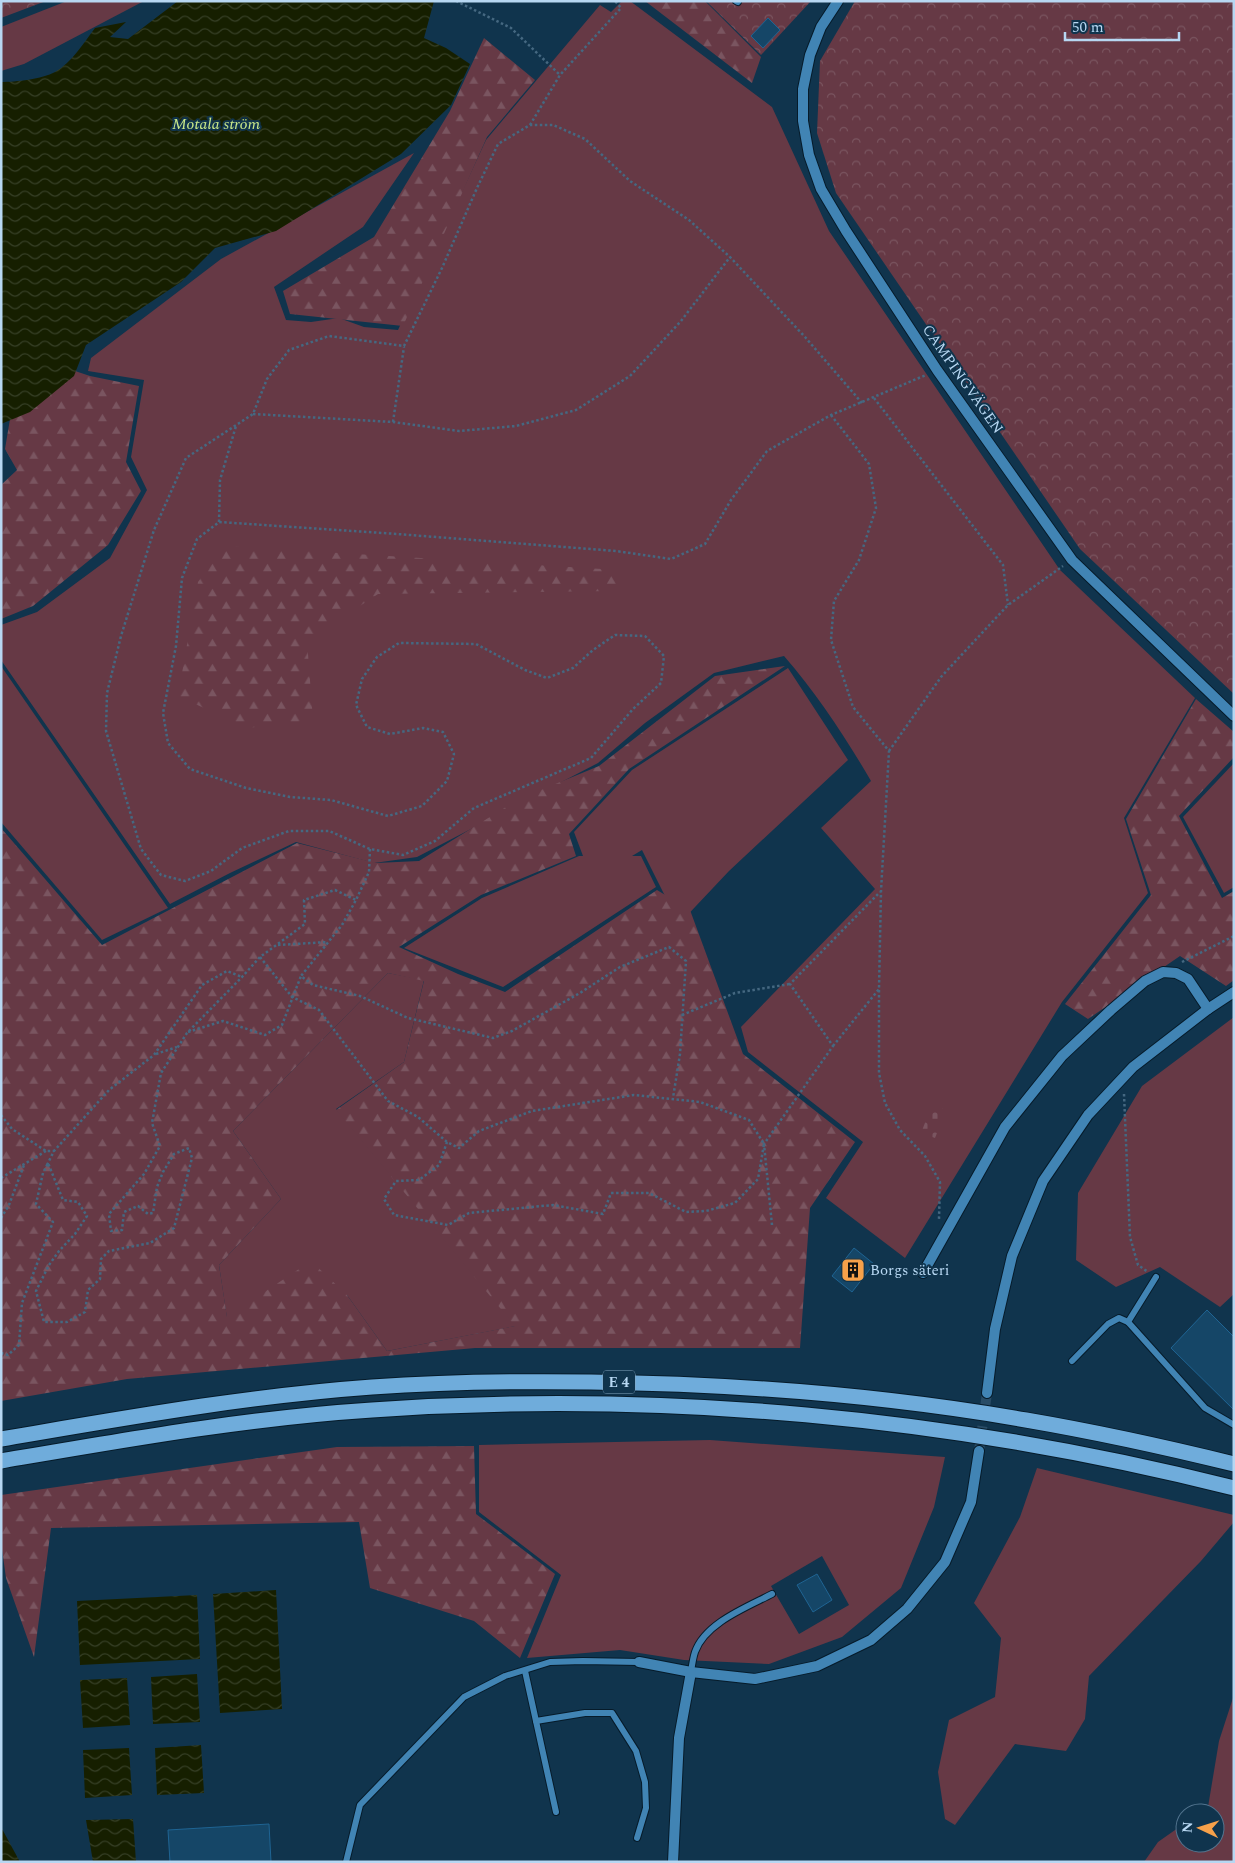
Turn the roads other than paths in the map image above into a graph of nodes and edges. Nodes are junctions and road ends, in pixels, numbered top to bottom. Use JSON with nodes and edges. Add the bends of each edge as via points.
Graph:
{"nodes":[{"id":1,"x":838,"y":1,"type":"edge"},
{"id":2,"x":1234,"y":716,"type":"edge"},
{"id":3,"x":1234,"y":992,"type":"edge"},
{"id":4,"x":1208,"y":1009,"type":"junction"},
{"id":5,"x":923,"y":1273,"type":"dead end"},
{"id":6,"x":1156,"y":1277,"type":"road end"},
{"id":7,"x":1128,"y":1322,"type":"junction"},
{"id":8,"x":1072,"y":1361,"type":"dead end"},
{"id":9,"x":987,"y":1393,"type":"tunnel mouth"},
{"id":10,"x":1234,"y":1425,"type":"edge"},
{"id":11,"x":1,"y":1439,"type":"edge"},
{"id":12,"x":979,"y":1451,"type":"tunnel mouth"},
{"id":13,"x":3,"y":1461,"type":"edge"},
{"id":14,"x":1234,"y":1464,"type":"edge"},
{"id":15,"x":1234,"y":1488,"type":"edge"},
{"id":16,"x":772,"y":1594,"type":"dead end"},
{"id":17,"x":639,"y":1662,"type":"joint"},
{"id":18,"x":525,"y":1671,"type":"junction"},
{"id":19,"x":691,"y":1672,"type":"junction"},
{"id":20,"x":536,"y":1720,"type":"junction"},
{"id":21,"x":556,"y":1812,"type":"dead end"},
{"id":22,"x":637,"y":1838,"type":"dead end"},
{"id":23,"x":346,"y":1862,"type":"edge"},
{"id":24,"x":673,"y":1862,"type":"edge"}],
"edges":[{"from":1,"to":2,"type":"street","name":"CAMPINGVÄGEN","via":[[821,27],[810,55],[803,88],[803,121],[809,155],[821,189],[937,370],[1072,560]]},
{"from":3,"to":4,"type":"street"},
{"from":4,"to":5,"type":"street","via":[[1188,979],[1176,973],[1163,972],[1138,987],[1111,1010],[1062,1056],[1005,1127]]},
{"from":4,"to":9,"type":"street","via":[[1133,1067],[1088,1115],[1043,1181],[1012,1256],[995,1329]]},
{"from":6,"to":7,"type":"lane"},
{"from":7,"to":8,"type":"lane","via":[[1119,1318],[1108,1324]]},
{"from":7,"to":10,"type":"lane","via":[[1205,1408]]},
{"from":11,"to":14,"type":"highway","number":"E 4","via":[[221,1402],[373,1387],[526,1381],[658,1383],[837,1395],[954,1409],[1169,1448]]},
{"from":12,"to":19,"type":"street","via":[[971,1502],[945,1562],[907,1609],[871,1640],[817,1666],[755,1679]]},
{"from":13,"to":15,"type":"highway","number":"E 4","via":[[226,1424],[372,1410],[527,1404],[656,1406],[826,1416],[962,1434],[1161,1470]]},
{"from":16,"to":19,"type":"lane","via":[[716,1626],[698,1646]]},
{"from":17,"to":18,"type":"lane","via":[[550,1662]]},
{"from":17,"to":19,"type":"street"},
{"from":18,"to":20,"type":"lane"},
{"from":18,"to":23,"type":"lane","via":[[505,1676],[464,1697],[360,1805]]},
{"from":19,"to":24,"type":"street","via":[[679,1738]]},
{"from":20,"to":21,"type":"lane"},
{"from":20,"to":22,"type":"lane","via":[[612,1713],[636,1751],[645,1782],[646,1808]]}]}
